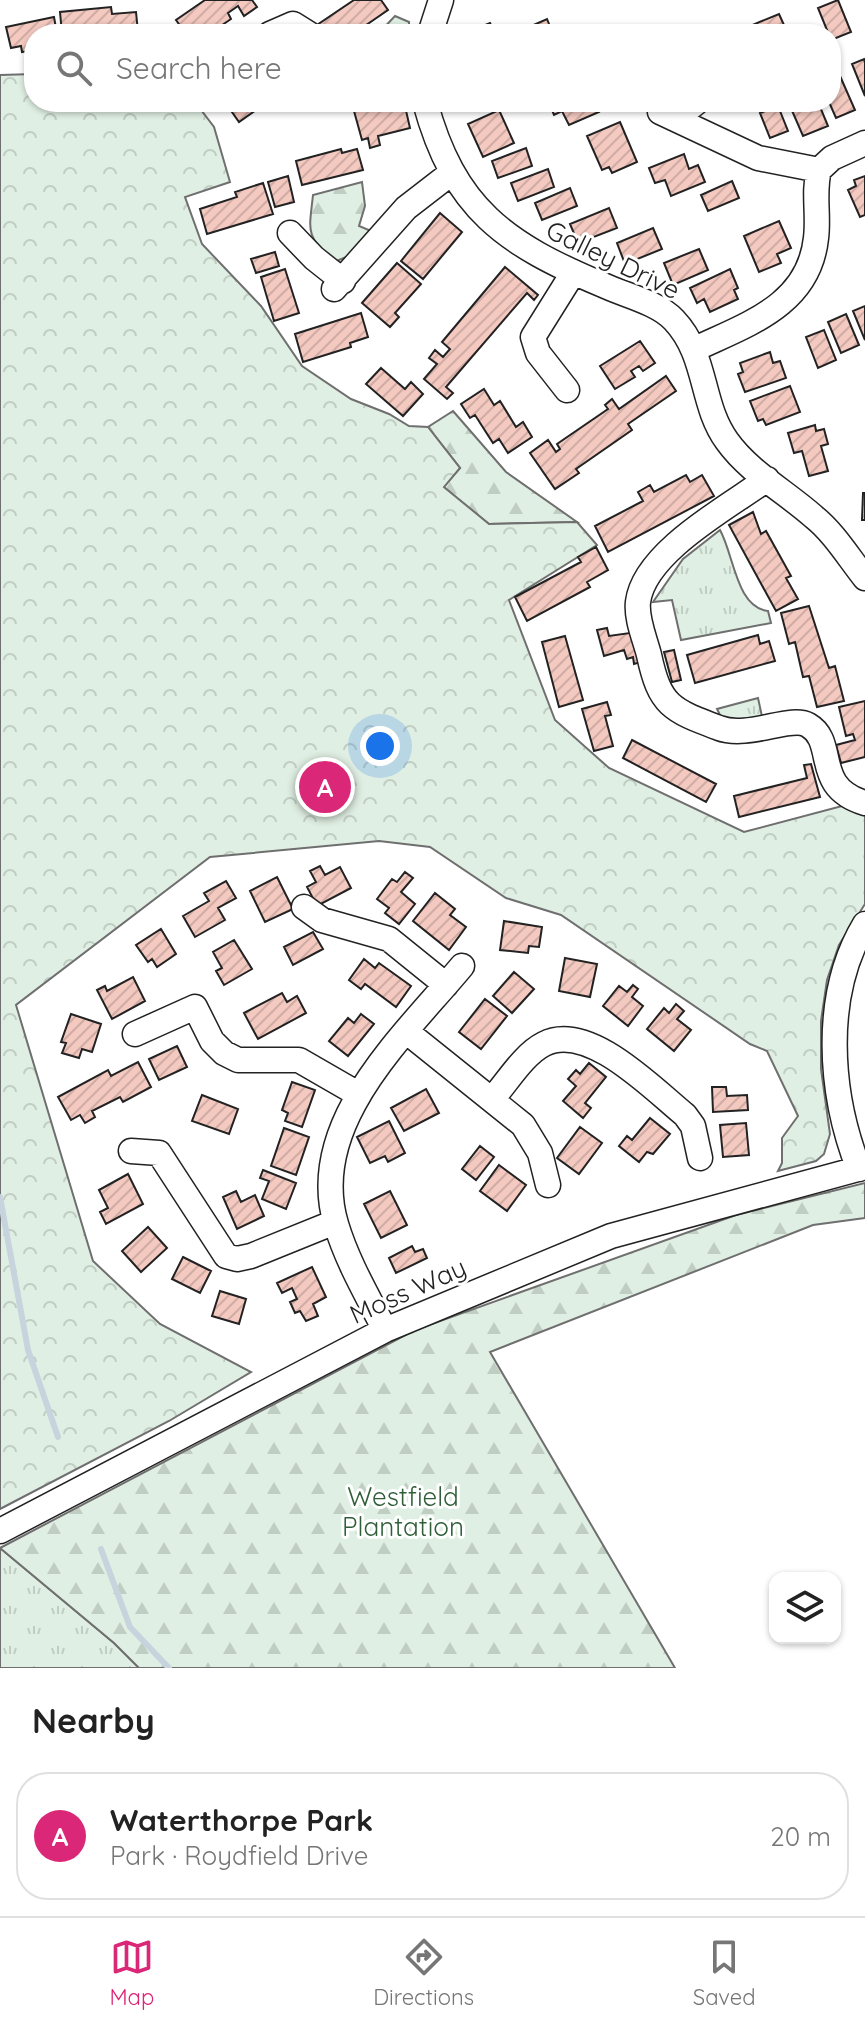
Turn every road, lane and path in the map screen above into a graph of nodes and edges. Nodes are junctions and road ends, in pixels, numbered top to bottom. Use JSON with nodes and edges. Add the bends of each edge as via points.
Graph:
{"nodes":[{"id":1,"x":441,"y":0,"type":"edge"},
{"id":2,"x":433,"y":24,"type":"edge"},
{"id":3,"x":428,"y":112,"type":"edge"},
{"id":4,"x":684,"y":112,"type":"edge"},
{"id":5,"x":865,"y":143,"type":"edge"},
{"id":6,"x":819,"y":170,"type":"junction"},
{"id":7,"x":450,"y":174,"type":"junction"},
{"id":8,"x":290,"y":233,"type":"dead end"},
{"id":9,"x":573,"y":273,"type":"junction"},
{"id":10,"x":695,"y":349,"type":"junction"},
{"id":11,"x":567,"y":390,"type":"dead end"},
{"id":12,"x":767,"y":479,"type":"junction"},
{"id":13,"x":865,"y":578,"type":"edge"},
{"id":14,"x":865,"y":803,"type":"edge"},
{"id":15,"x":304,"y":907,"type":"dead end"},
{"id":16,"x":862,"y":935,"type":"edge"},
{"id":17,"x":407,"y":1032,"type":"junction"},
{"id":18,"x":135,"y":1034,"type":"dead end"},
{"id":19,"x":358,"y":1094,"type":"junction"},
{"id":20,"x":493,"y":1098,"type":"junction"},
{"id":21,"x":131,"y":1151,"type":"dead end"},
{"id":22,"x":700,"y":1158,"type":"dead end"},
{"id":23,"x":862,"y":1168,"type":"edge"},
{"id":24,"x":548,"y":1185,"type":"dead end"},
{"id":25,"x":335,"y":1222,"type":"junction"},
{"id":26,"x":385,"y":1330,"type":"junction"},
{"id":27,"x":0,"y":1531,"type":"edge"}],
"edges":[{"from":1,"to":2,"type":"street"},
{"from":3,"to":7,"type":"street","name":"Galley Drive"},
{"from":4,"to":6,"type":"street","via":[[670,116],[758,158]]},
{"from":5,"to":6,"type":"street"},
{"from":6,"to":10,"type":"street","via":[[813,254],[791,297]]},
{"from":7,"to":8,"type":"street","via":[[406,208],[338,285]]},
{"from":7,"to":9,"type":"street","name":"Galley Drive","via":[[467,197],[520,245]]},
{"from":9,"to":10,"type":"street","name":"Galley Drive","via":[[663,311]]},
{"from":9,"to":11,"type":"street","via":[[533,337],[538,353]]},
{"from":10,"to":12,"type":"street","name":"Galley Drive","via":[[725,439]]},
{"from":12,"to":13,"type":"street","name":"Galley Drive","via":[[817,519]]},
{"from":12,"to":14,"type":"street","via":[[665,553],[643,585],[638,609],[656,686],[669,705],[728,730],[807,725],[818,735],[833,783],[844,795]]},
{"from":15,"to":17,"type":"street","via":[[322,920],[389,939],[454,975]]},
{"from":16,"to":23,"type":"street","via":[[840,979],[834,1020],[836,1070]]},
{"from":17,"to":19,"type":"street"},
{"from":17,"to":20,"type":"street"},
{"from":18,"to":19,"type":"street","via":[[195,1007],[224,1053],[238,1060],[299,1060]]},
{"from":19,"to":25,"type":"street","via":[[338,1136],[332,1180]]},
{"from":20,"to":22,"type":"street","via":[[543,1044],[557,1039],[586,1041],[685,1115]]},
{"from":20,"to":24,"type":"street","via":[[530,1134]]},
{"from":21,"to":25,"type":"street","via":[[159,1153],[226,1256],[251,1256]]},
{"from":23,"to":26,"type":"street","name":"Moss Way","via":[[611,1236]]},
{"from":25,"to":26,"type":"street"},
{"from":26,"to":27,"type":"street","name":"Moss Way"}]}
